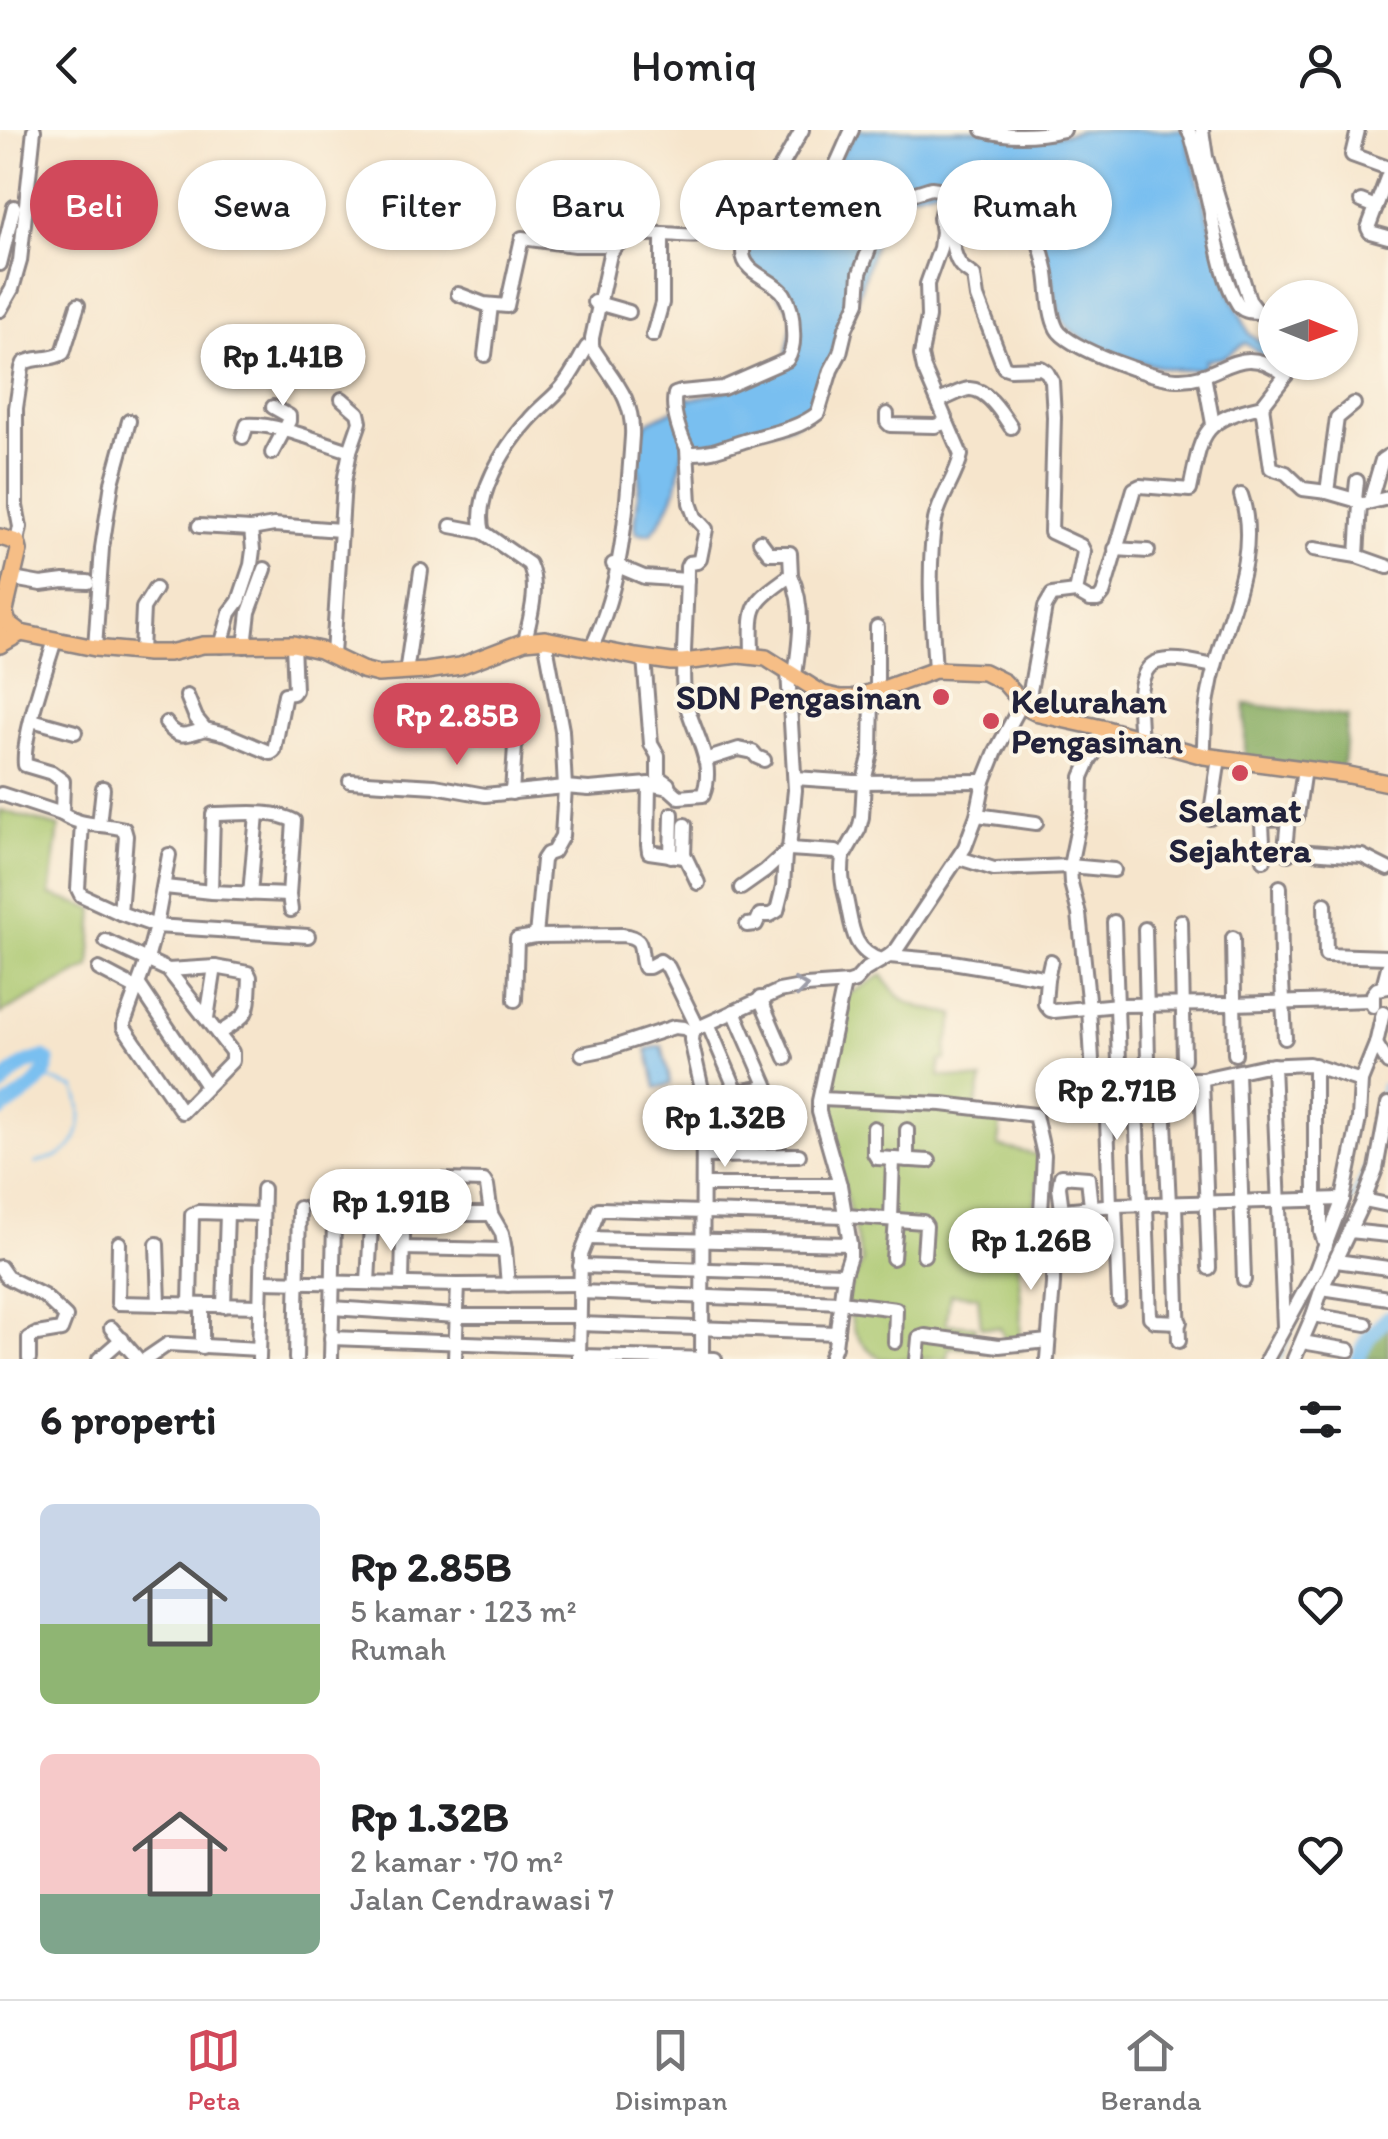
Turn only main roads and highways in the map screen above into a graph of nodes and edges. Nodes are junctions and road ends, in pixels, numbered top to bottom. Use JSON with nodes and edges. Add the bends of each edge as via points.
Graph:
{"nodes":[{"id":1,"x":8,"y":539,"type":"edge"},
{"id":2,"x":5,"y":613,"type":"junction"},
{"id":3,"x":0,"y":632,"type":"edge"},
{"id":4,"x":21,"y":632,"type":"junction"},
{"id":5,"x":0,"y":645,"type":"edge"},
{"id":6,"x":1388,"y":783,"type":"edge"}],
"edges":[{"from":1,"to":2,"type":"main road","via":[[19,550]]},
{"from":2,"to":3,"type":"main road"},
{"from":2,"to":4,"type":"main road"},
{"from":4,"to":5,"type":"main road"},
{"from":4,"to":6,"type":"main road","via":[[142,652],[293,644],[370,673],[460,666],[546,639],[683,662],[752,655],[772,660],[830,697],[852,698],[934,670],[989,673],[1039,714],[1182,752]]}]}
